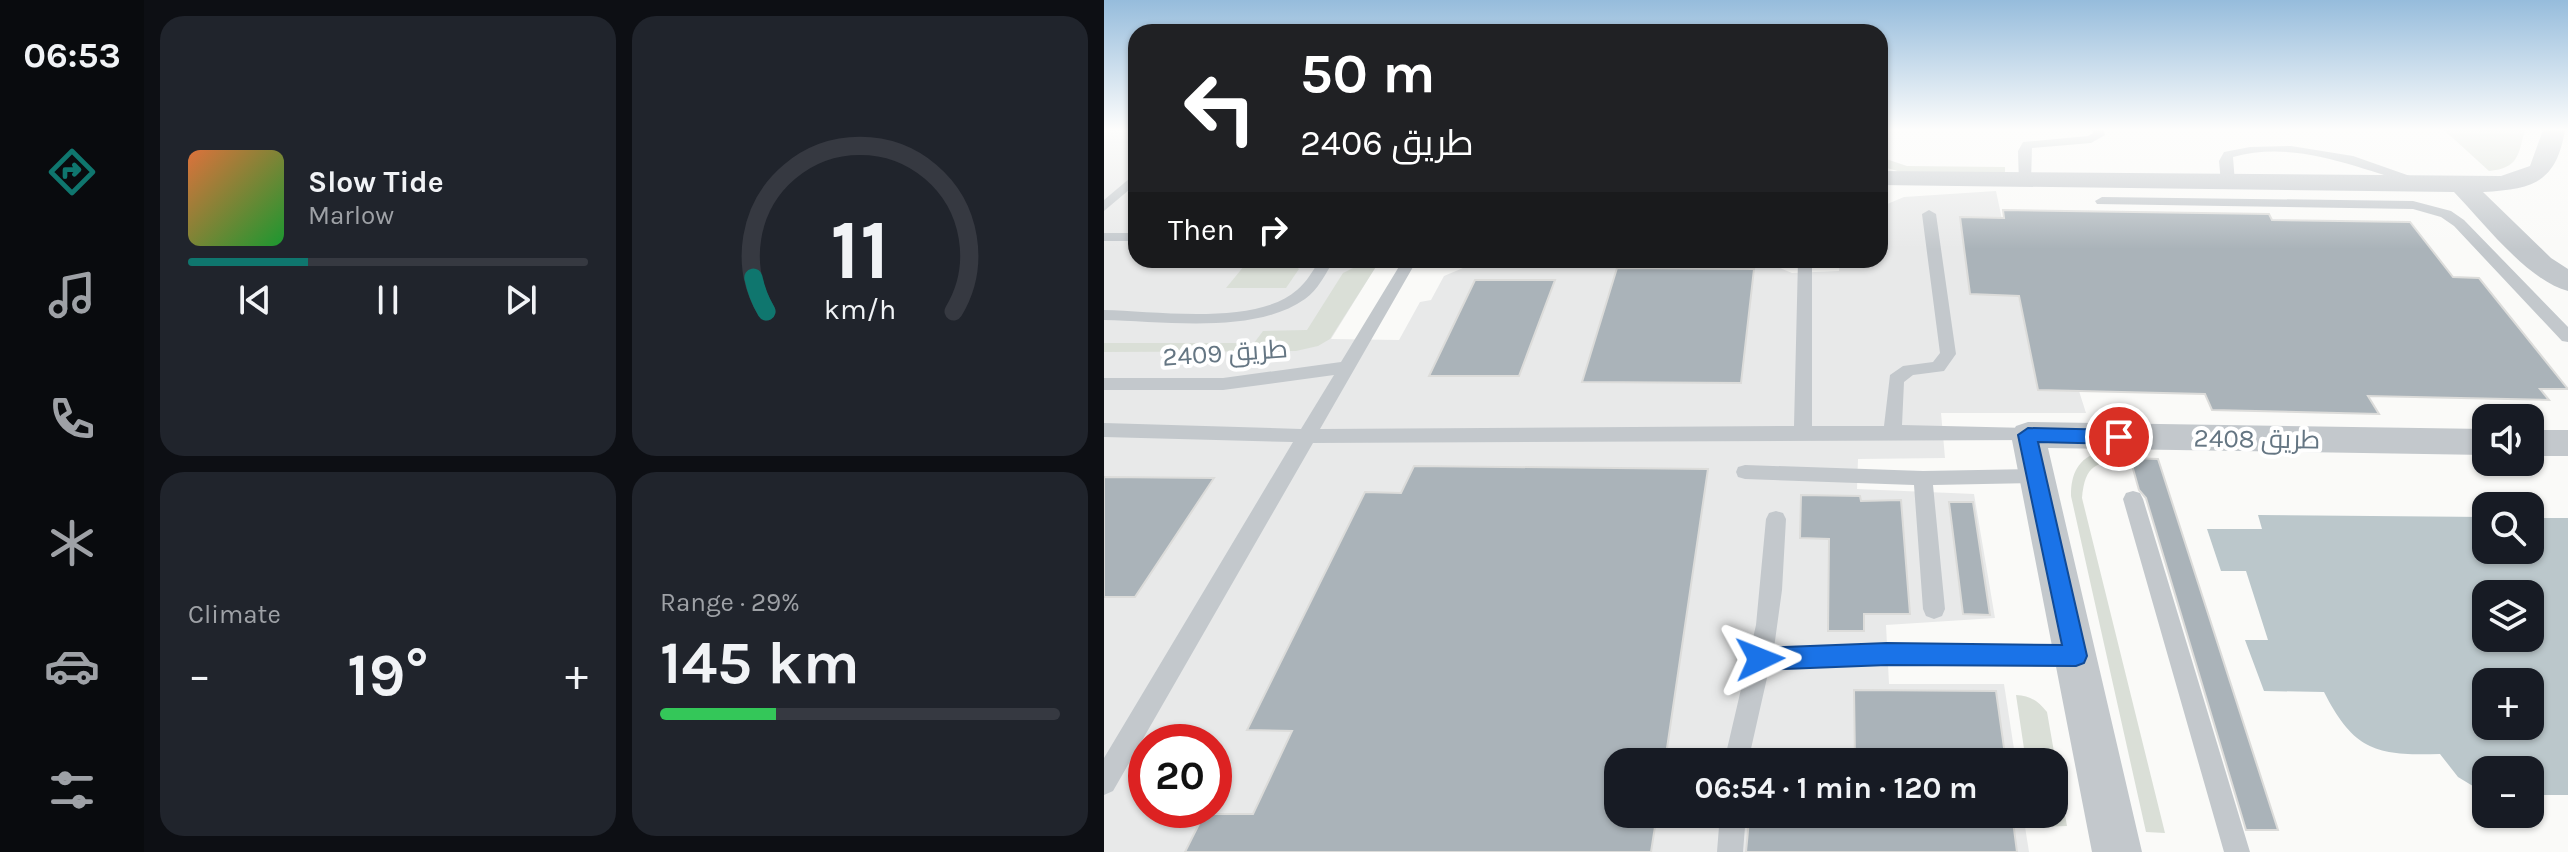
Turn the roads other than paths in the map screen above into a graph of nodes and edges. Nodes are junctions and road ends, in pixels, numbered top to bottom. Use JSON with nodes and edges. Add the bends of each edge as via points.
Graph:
{"nodes":[{"id":1,"x":2024,"y":170,"type":"edge"},
{"id":2,"x":2226,"y":170,"type":"edge"},
{"id":3,"x":2385,"y":170,"type":"edge"},
{"id":4,"x":2539,"y":170,"type":"edge"},
{"id":5,"x":1888,"y":178,"type":"edge"},
{"id":6,"x":1983,"y":181,"type":"junction"},
{"id":7,"x":2024,"y":181,"type":"junction"},
{"id":8,"x":2228,"y":183,"type":"junction"},
{"id":9,"x":1128,"y":184,"type":"edge"},
{"id":10,"x":2426,"y":184,"type":"junction"},
{"id":11,"x":2461,"y":185,"type":"junction"},
{"id":12,"x":1888,"y":188,"type":"edge"},
{"id":13,"x":2102,"y":201,"type":"dead end"},
{"id":14,"x":1104,"y":207,"type":"edge"},
{"id":15,"x":1929,"y":214,"type":"dead end"},
{"id":16,"x":1104,"y":237,"type":"edge"},
{"id":17,"x":1128,"y":237,"type":"edge"},
{"id":18,"x":1321,"y":268,"type":"edge"},
{"id":19,"x":1405,"y":268,"type":"edge"},
{"id":20,"x":1805,"y":268,"type":"edge"},
{"id":21,"x":2568,"y":282,"type":"edge"},
{"id":22,"x":1104,"y":315,"type":"edge"},
{"id":23,"x":2567,"y":334,"type":"edge"},
{"id":24,"x":1349,"y":367,"type":"junction"},
{"id":25,"x":1104,"y":384,"type":"edge"},
{"id":26,"x":1104,"y":430,"type":"edge"},
{"id":27,"x":1893,"y":432,"type":"junction"},
{"id":28,"x":1803,"y":433,"type":"junction"},
{"id":29,"x":2028,"y":435,"type":"junction"},
{"id":30,"x":1306,"y":436,"type":"junction"},
{"id":31,"x":2472,"y":442,"type":"edge"},
{"id":32,"x":2544,"y":443,"type":"edge"},
{"id":33,"x":2568,"y":443,"type":"edge"},
{"id":34,"x":1745,"y":472,"type":"dead end"},
{"id":35,"x":2036,"y":476,"type":"junction"},
{"id":36,"x":1923,"y":478,"type":"junction"},
{"id":37,"x":2133,"y":499,"type":"dead end"},
{"id":38,"x":1776,"y":519,"type":"dead end"},
{"id":39,"x":1934,"y":609,"type":"dead end"},
{"id":40,"x":2076,"y":656,"type":"junction"},
{"id":41,"x":1760,"y":659,"type":"junction"},
{"id":42,"x":1739,"y":748,"type":"edge"},
{"id":43,"x":1104,"y":782,"type":"edge"},
{"id":44,"x":1732,"y":828,"type":"edge"},
{"id":45,"x":1730,"y":852,"type":"edge"},
{"id":46,"x":2117,"y":852,"type":"edge"},
{"id":47,"x":2237,"y":852,"type":"edge"}],
"edges":[{"from":1,"to":7,"type":"lane"},
{"from":2,"to":8,"type":"lane"},
{"from":3,"to":10,"type":"lane"},
{"from":4,"to":11,"type":"street","via":[[2528,178]]},
{"from":5,"to":6,"type":"street"},
{"from":6,"to":7,"type":"street"},
{"from":6,"to":12,"type":"street"},
{"from":7,"to":8,"type":"street"},
{"from":8,"to":10,"type":"street"},
{"from":9,"to":14,"type":"lane"},
{"from":10,"to":11,"type":"street"},
{"from":11,"to":21,"type":"street","via":[[2541,264]]},
{"from":13,"to":23,"type":"lane","via":[[2430,208],[2459,223]]},
{"from":15,"to":27,"type":"lane","via":[[1948,354],[1938,367],[1909,370],[1896,379]]},
{"from":16,"to":17,"type":"lane"},
{"from":18,"to":22,"type":"lane","via":[[1302,294],[1245,316]]},
{"from":19,"to":24,"type":"lane"},
{"from":20,"to":28,"type":"lane"},
{"from":24,"to":25,"type":"lane","name":"طريق 2409","via":[[1223,384]]},
{"from":24,"to":30,"type":"lane"},
{"from":26,"to":30,"type":"lane"},
{"from":27,"to":28,"type":"lane"},
{"from":27,"to":29,"type":"lane"},
{"from":28,"to":30,"type":"lane"},
{"from":29,"to":31,"type":"street","name":"طريق 2408"},
{"from":29,"to":35,"type":"street"},
{"from":30,"to":43,"type":"lane"},
{"from":32,"to":33,"type":"street"},
{"from":34,"to":36,"type":"lane"},
{"from":35,"to":36,"type":"lane"},
{"from":35,"to":40,"type":"street"},
{"from":36,"to":39,"type":"lane"},
{"from":37,"to":47,"type":"lane"},
{"from":38,"to":41,"type":"lane"},
{"from":40,"to":41,"type":"lane"},
{"from":40,"to":46,"type":"street"},
{"from":41,"to":42,"type":"lane"},
{"from":44,"to":45,"type":"lane"}]}
